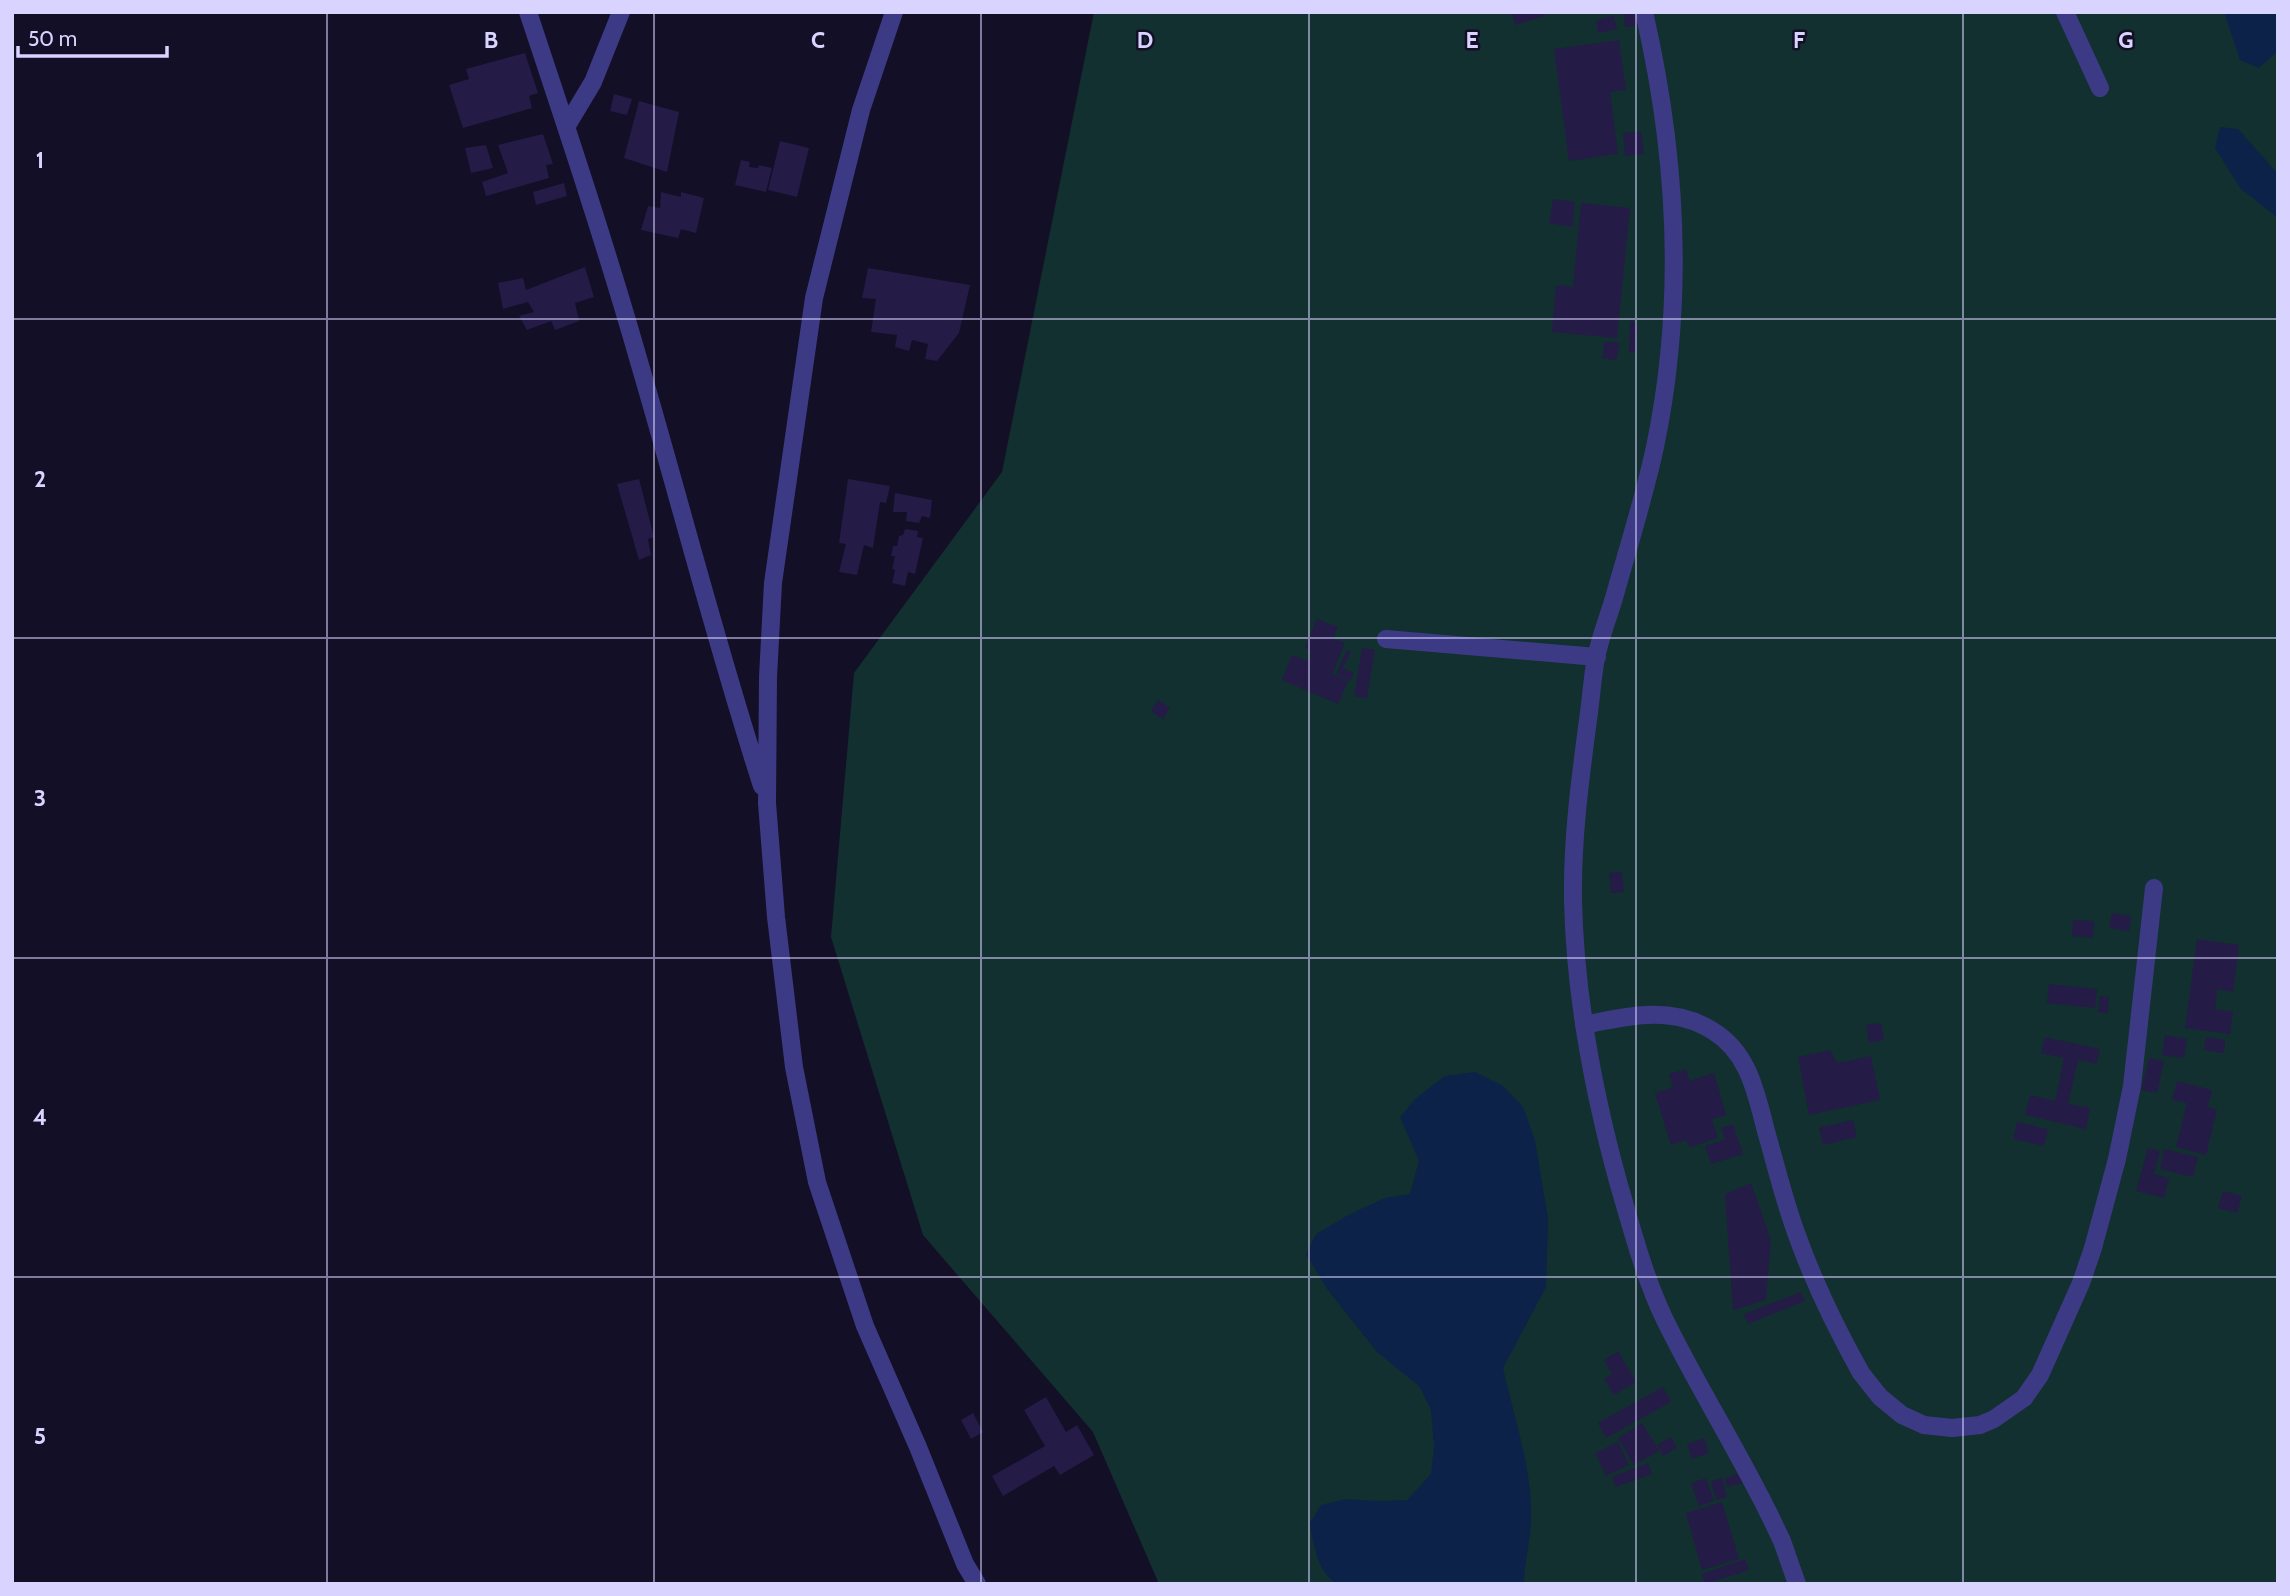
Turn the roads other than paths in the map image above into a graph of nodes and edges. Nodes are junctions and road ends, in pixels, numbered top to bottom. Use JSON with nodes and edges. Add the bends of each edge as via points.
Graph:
{"nodes":[{"id":1,"x":528,"y":12,"type":"edge"},
{"id":2,"x":621,"y":12,"type":"edge"},
{"id":3,"x":894,"y":12,"type":"edge"},
{"id":4,"x":1643,"y":12,"type":"edge"},
{"id":5,"x":2065,"y":12,"type":"edge"},
{"id":6,"x":2100,"y":89,"type":"dead end"},
{"id":7,"x":566,"y":127,"type":"junction"},
{"id":8,"x":1386,"y":639,"type":"dead end"},
{"id":9,"x":1597,"y":657,"type":"junction"},
{"id":10,"x":767,"y":803,"type":"junction"},
{"id":11,"x":2154,"y":888,"type":"dead end"},
{"id":12,"x":1584,"y":1025,"type":"junction"},
{"id":13,"x":965,"y":1564,"type":"junction"},
{"id":14,"x":970,"y":1584,"type":"edge"},
{"id":15,"x":977,"y":1584,"type":"edge"},
{"id":16,"x":1797,"y":1584,"type":"edge"}],
"edges":[{"from":1,"to":7,"type":"street"},
{"from":2,"to":7,"type":"street","via":[[593,82]]},
{"from":3,"to":10,"type":"street","via":[[861,110],[806,344],[773,583]]},
{"from":4,"to":9,"type":"street","via":[[1667,135],[1674,291],[1655,444]]},
{"from":5,"to":6,"type":"street"},
{"from":7,"to":10,"type":"street"},
{"from":8,"to":9,"type":"street"},
{"from":9,"to":12,"type":"street","via":[[1574,850],[1575,939]]},
{"from":10,"to":13,"type":"street","via":[[792,1054],[817,1182],[865,1326]]},
{"from":11,"to":12,"type":"street","via":[[2132,1086],[2093,1248],[2040,1375],[2024,1398],[1980,1425],[1939,1428],[1911,1420],[1892,1408],[1865,1379],[1815,1282],[1756,1091],[1732,1047],[1712,1030],[1668,1014]]},
{"from":12,"to":16,"type":"street","via":[[1613,1163],[1648,1278],[1668,1326],[1771,1518]]},
{"from":13,"to":14,"type":"street"},
{"from":13,"to":15,"type":"street"}]}
